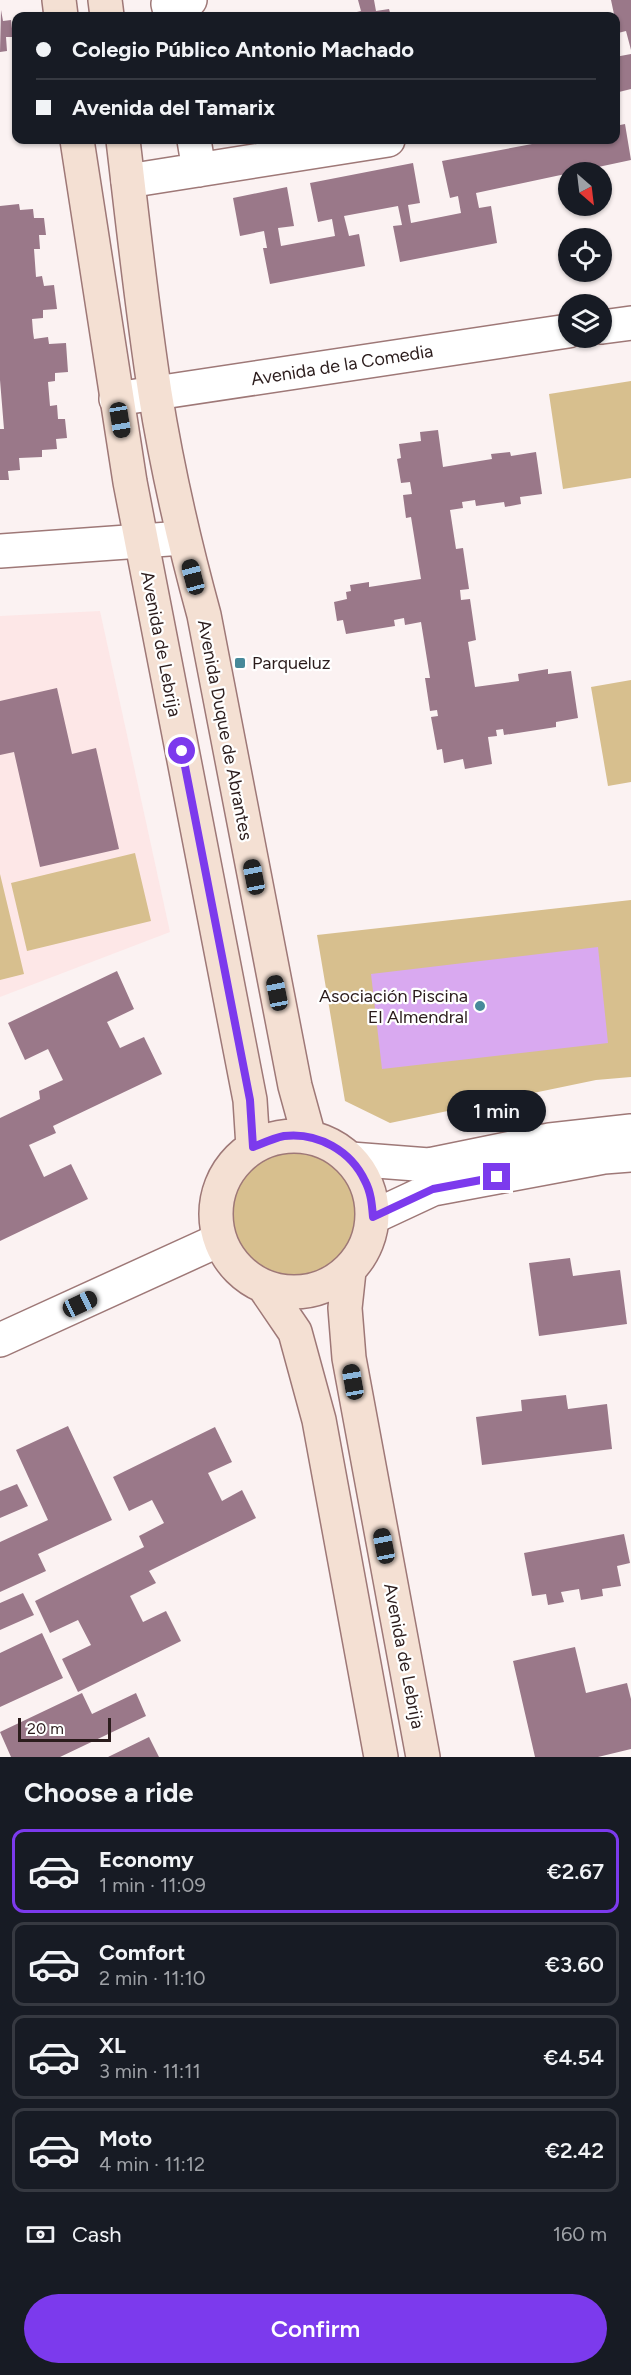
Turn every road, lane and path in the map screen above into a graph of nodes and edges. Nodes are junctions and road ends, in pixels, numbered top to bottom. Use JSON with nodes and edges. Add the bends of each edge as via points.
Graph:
{"nodes":[{"id":1,"x":190,"y":0,"type":"edge"},
{"id":2,"x":170,"y":12,"type":"edge"},
{"id":3,"x":78,"y":144,"type":"edge"},
{"id":4,"x":123,"y":144,"type":"edge"},
{"id":5,"x":337,"y":144,"type":"edge"},
{"id":6,"x":196,"y":155,"type":"edge"},
{"id":7,"x":128,"y":181,"type":"junction"},
{"id":8,"x":631,"y":322,"type":"edge"},
{"id":9,"x":612,"y":325,"type":"edge"},
{"id":10,"x":558,"y":333,"type":"edge"},
{"id":11,"x":155,"y":393,"type":"junction"},
{"id":12,"x":116,"y":399,"type":"junction"},
{"id":13,"x":183,"y":538,"type":"junction"},
{"id":14,"x":141,"y":541,"type":"junction"},
{"id":15,"x":0,"y":551,"type":"edge"},
{"id":16,"x":631,"y":1131,"type":"edge"},
{"id":17,"x":309,"y":1137,"type":"junction"},
{"id":18,"x":253,"y":1147,"type":"junction"},
{"id":19,"x":631,"y":1155,"type":"edge"},
{"id":20,"x":351,"y":1159,"type":"junction"},
{"id":21,"x":373,"y":1217,"type":"junction"},
{"id":22,"x":219,"y":1240,"type":"junction"},
{"id":23,"x":349,"y":1271,"type":"junction"},
{"id":24,"x":265,"y":1288,"type":"junction"},
{"id":25,"x":0,"y":1340,"type":"edge"},
{"id":26,"x":381,"y":1757,"type":"edge"},
{"id":27,"x":423,"y":1757,"type":"edge"}],
"edges":[{"from":1,"to":2,"type":"street","via":[[168,4]]},
{"from":3,"to":12,"type":"main road","name":"Avenida de Lebrija"},
{"from":4,"to":7,"type":"main road"},
{"from":5,"to":6,"type":"street"},
{"from":6,"to":7,"type":"street"},
{"from":7,"to":11,"type":"main road"},
{"from":8,"to":9,"type":"street"},
{"from":10,"to":11,"type":"street","name":"Avenida de la Comedia"},
{"from":11,"to":12,"type":"street","name":"Avenida de la Comedia"},
{"from":11,"to":13,"type":"main road","name":"Avenida Duque de Abrantes"},
{"from":12,"to":14,"type":"main road","name":"Avenida de Lebrija"},
{"from":13,"to":14,"type":"street"},
{"from":13,"to":17,"type":"main road","name":"Avenida Duque de Abrantes","via":[[204,615],[295,1086]]},
{"from":14,"to":15,"type":"street"},
{"from":14,"to":18,"type":"main road","name":"Avenida de Lebrija","via":[[250,1100]]},
{"from":16,"to":20,"type":"street","via":[[550,1140],[429,1165]]},
{"from":17,"to":18,"type":"main road","via":[[284,1136]]},
{"from":17,"to":20,"type":"main road","via":[[330,1144]]},
{"from":18,"to":22,"type":"main road","via":[[238,1159],[220,1186],[215,1205]]},
{"from":19,"to":21,"type":"street","via":[[433,1189]]},
{"from":20,"to":21,"type":"main road","via":[[366,1181]]},
{"from":21,"to":23,"type":"main road","via":[[365,1248]]},
{"from":22,"to":24,"type":"main road","via":[[230,1261]]},
{"from":22,"to":25,"type":"street"},
{"from":23,"to":24,"type":"main road","via":[[325,1287],[300,1293]]},
{"from":23,"to":27,"type":"main road","name":"Avenida de Lebrija","via":[[345,1308],[349,1358]]},
{"from":24,"to":26,"type":"main road","via":[[295,1332],[319,1420]]}]}
